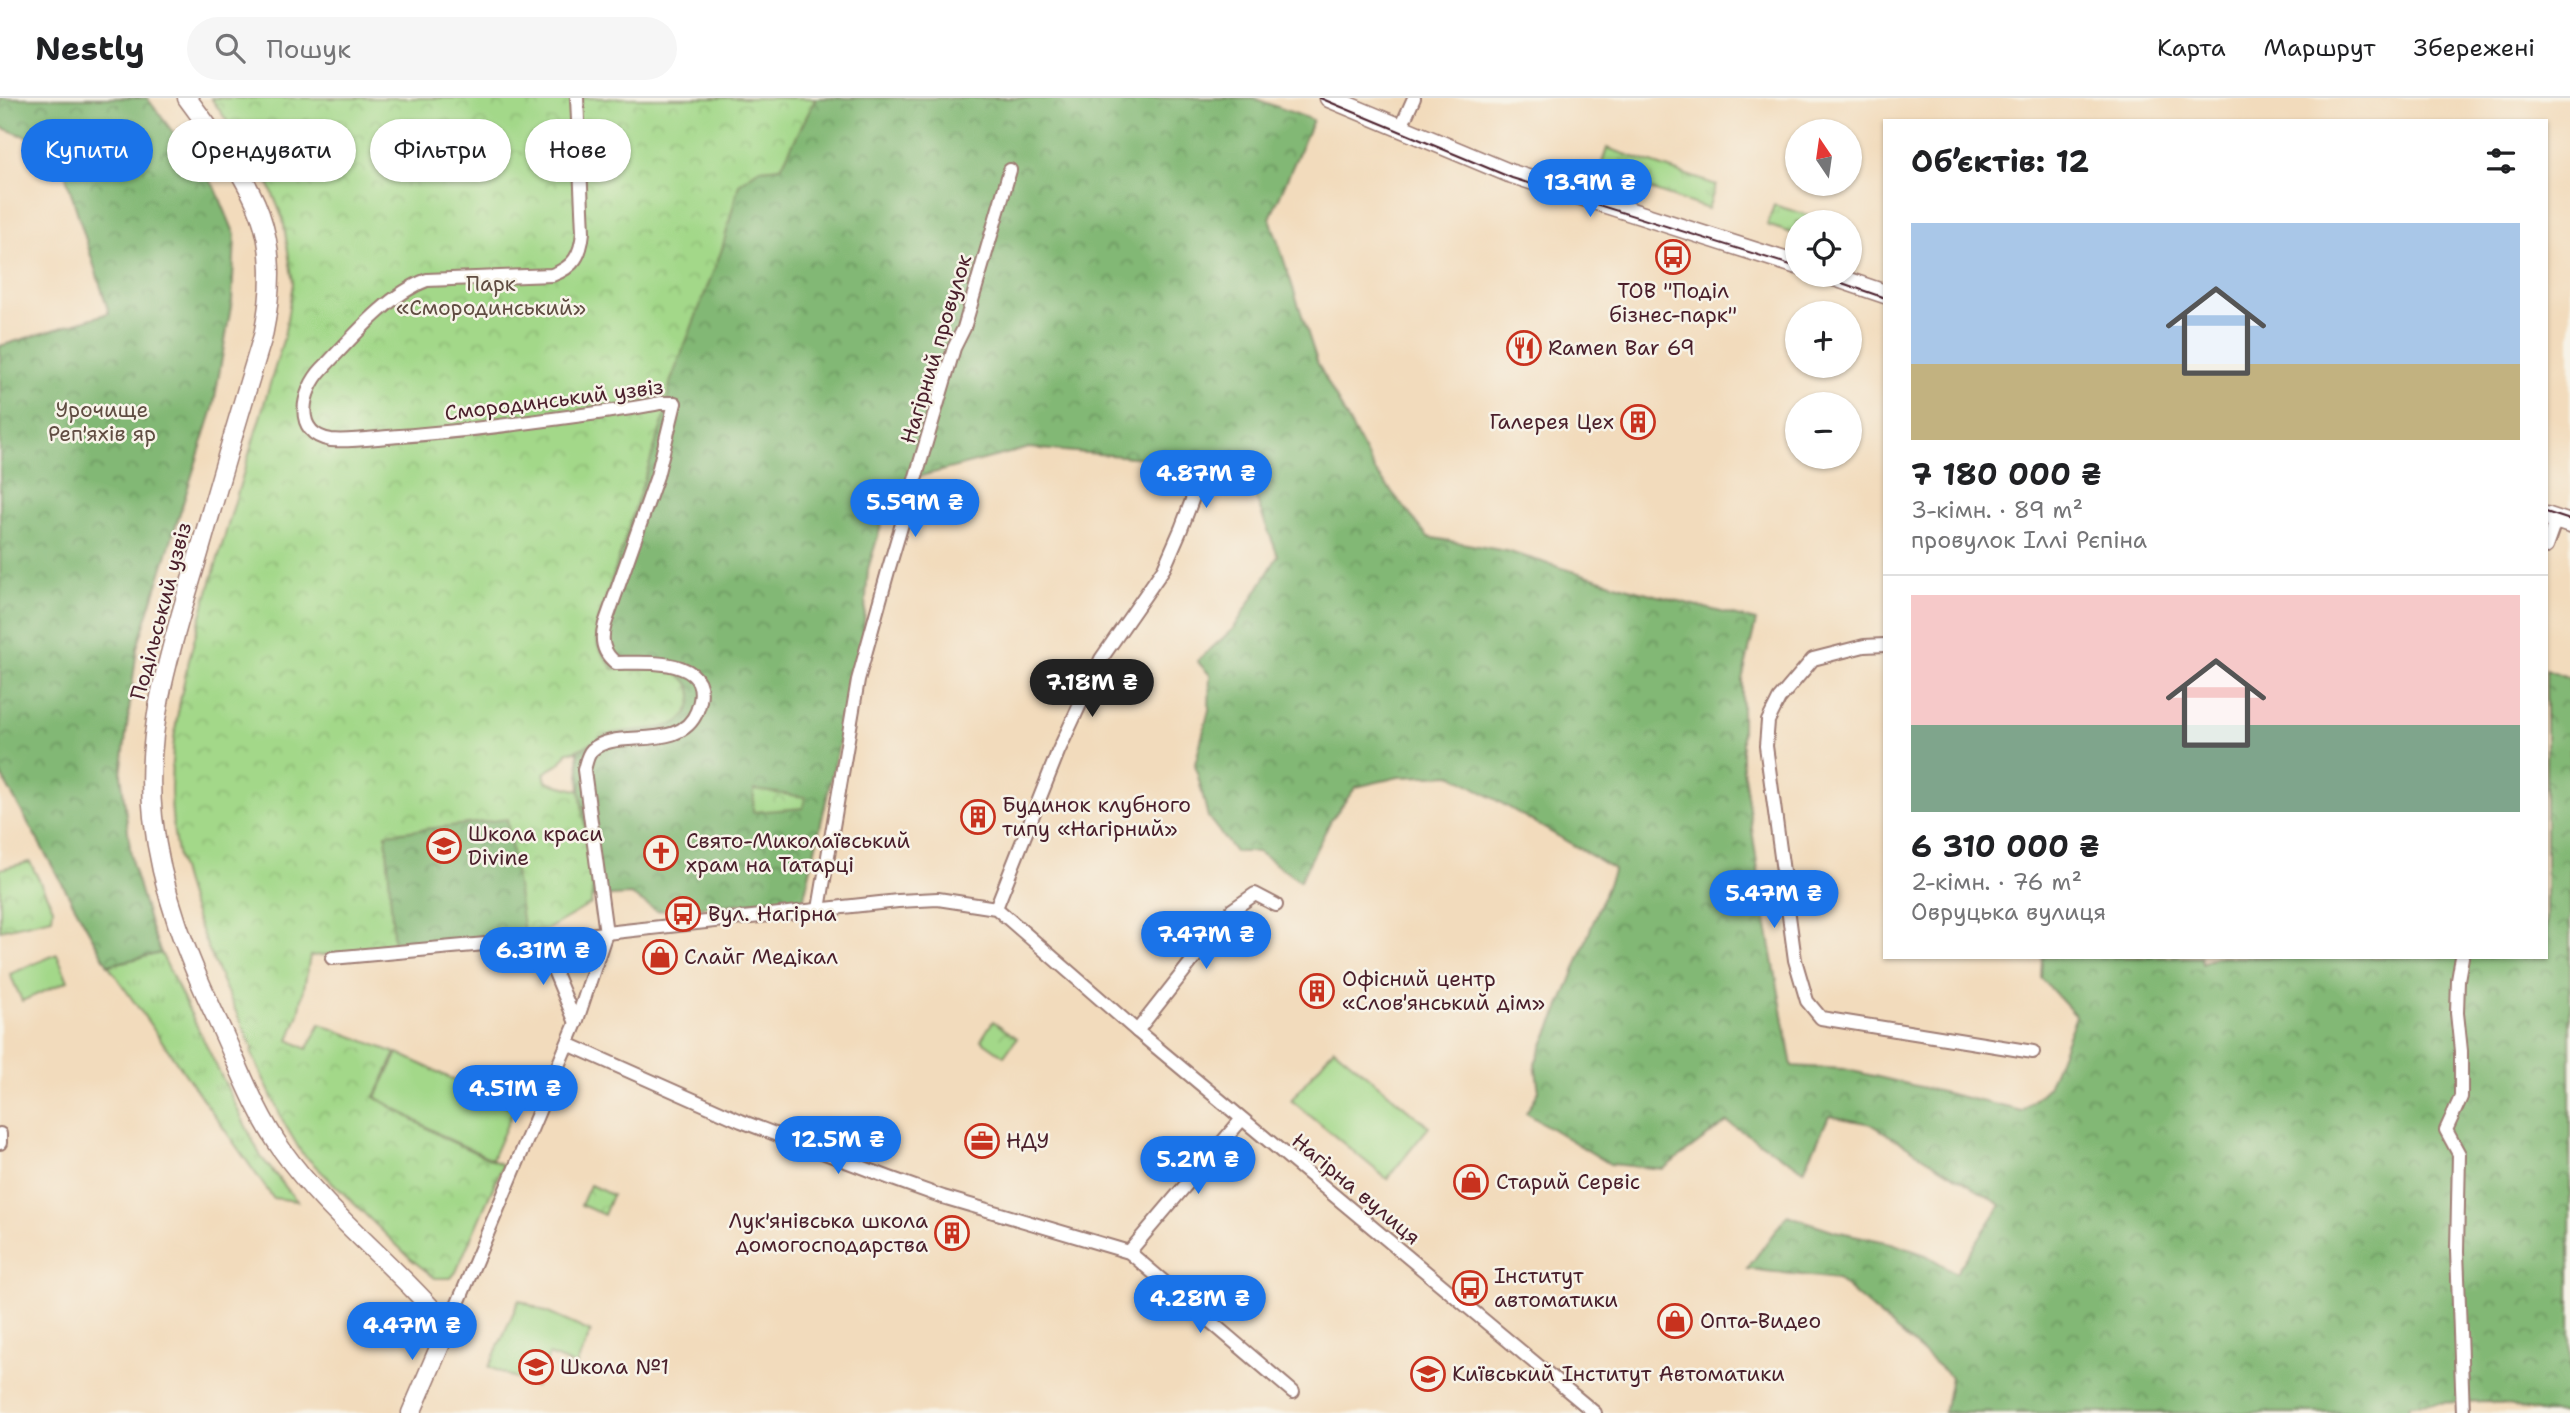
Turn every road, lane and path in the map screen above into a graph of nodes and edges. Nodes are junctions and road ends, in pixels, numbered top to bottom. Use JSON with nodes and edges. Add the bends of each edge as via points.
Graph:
{"nodes":[{"id":1,"x":187,"y":98,"type":"edge"},
{"id":2,"x":577,"y":98,"type":"edge"},
{"id":3,"x":1329,"y":98,"type":"edge"},
{"id":4,"x":1414,"y":98,"type":"edge"},
{"id":5,"x":1401,"y":127,"type":"junction"},
{"id":6,"x":1010,"y":170,"type":"dead end"},
{"id":7,"x":1785,"y":261,"type":"edge"},
{"id":8,"x":1862,"y":286,"type":"edge"},
{"id":9,"x":1883,"y":293,"type":"edge"},
{"id":10,"x":1200,"y":479,"type":"dead end"},
{"id":11,"x":2558,"y":520,"type":"edge"},
{"id":12,"x":2548,"y":542,"type":"edge"},
{"id":13,"x":1883,"y":645,"type":"edge"},
{"id":14,"x":1276,"y":905,"type":"dead end"},
{"id":15,"x":996,"y":908,"type":"junction"},
{"id":16,"x":819,"y":909,"type":"junction"},
{"id":17,"x":606,"y":933,"type":"junction"},
{"id":18,"x":540,"y":937,"type":"junction"},
{"id":19,"x":332,"y":958,"type":"dead end"},
{"id":20,"x":2462,"y":959,"type":"edge"},
{"id":21,"x":576,"y":1023,"type":"junction"},
{"id":22,"x":1137,"y":1031,"type":"junction"},
{"id":23,"x":568,"y":1044,"type":"junction"},
{"id":24,"x":2033,"y":1052,"type":"dead end"},
{"id":25,"x":1241,"y":1119,"type":"junction"},
{"id":26,"x":0,"y":1134,"type":"edge"},
{"id":27,"x":0,"y":1143,"type":"edge"},
{"id":28,"x":1129,"y":1252,"type":"junction"},
{"id":29,"x":447,"y":1327,"type":"junction"},
{"id":30,"x":1293,"y":1392,"type":"dead end"},
{"id":31,"x":411,"y":1413,"type":"edge"},
{"id":32,"x":1595,"y":1413,"type":"edge"},
{"id":33,"x":2463,"y":1413,"type":"edge"}],
"edges":[{"from":1,"to":29,"type":"street","name":"Подільський узвіз","via":[[255,197],[271,264],[270,299],[156,714],[151,771],[158,859],[178,930],[280,1147],[322,1198],[419,1293]]},
{"from":2,"to":17,"type":"street","name":"Смородинський узвіз","via":[[583,232],[576,261],[552,275],[427,280],[410,286],[314,377],[303,407],[306,423],[316,435],[332,440],[519,424],[675,403],[657,476],[602,643],[616,663],[679,666],[693,675],[702,700],[695,717],[680,730],[661,737],[606,742],[592,749],[587,758],[584,770]]},
{"from":3,"to":5,"type":"street"},
{"from":4,"to":5,"type":"street"},
{"from":5,"to":7,"type":"street","via":[[1509,173]]},
{"from":6,"to":16,"type":"street","name":"Нагірний провулок","via":[[858,680]]},
{"from":8,"to":9,"type":"street"},
{"from":10,"to":15,"type":"street","via":[[1164,568],[1101,659]]},
{"from":11,"to":12,"type":"street"},
{"from":13,"to":24,"type":"street","via":[[1813,659],[1779,699],[1768,721],[1766,746],[1795,960],[1807,1001],[1821,1018]]},
{"from":14,"to":22,"type":"street","via":[[1255,894],[1232,910]]},
{"from":15,"to":16,"type":"street","via":[[938,899]]},
{"from":15,"to":22,"type":"street","name":"Нагірна вулиця"},
{"from":16,"to":17,"type":"street"},
{"from":17,"to":18,"type":"street"},
{"from":17,"to":21,"type":"street"},
{"from":18,"to":19,"type":"street"},
{"from":18,"to":21,"type":"street"},
{"from":20,"to":33,"type":"street","via":[[2457,1013],[2461,1097],[2446,1130],[2459,1154]]},
{"from":21,"to":23,"type":"street"},
{"from":22,"to":25,"type":"street","name":"Нагірна вулиця"},
{"from":23,"to":28,"type":"street","via":[[741,1121],[890,1178]]},
{"from":23,"to":29,"type":"street"},
{"from":25,"to":28,"type":"street"},
{"from":25,"to":32,"type":"street","name":"Нагірна вулиця"},
{"from":26,"to":27,"type":"street"},
{"from":28,"to":30,"type":"street"},
{"from":29,"to":31,"type":"street"}]}
